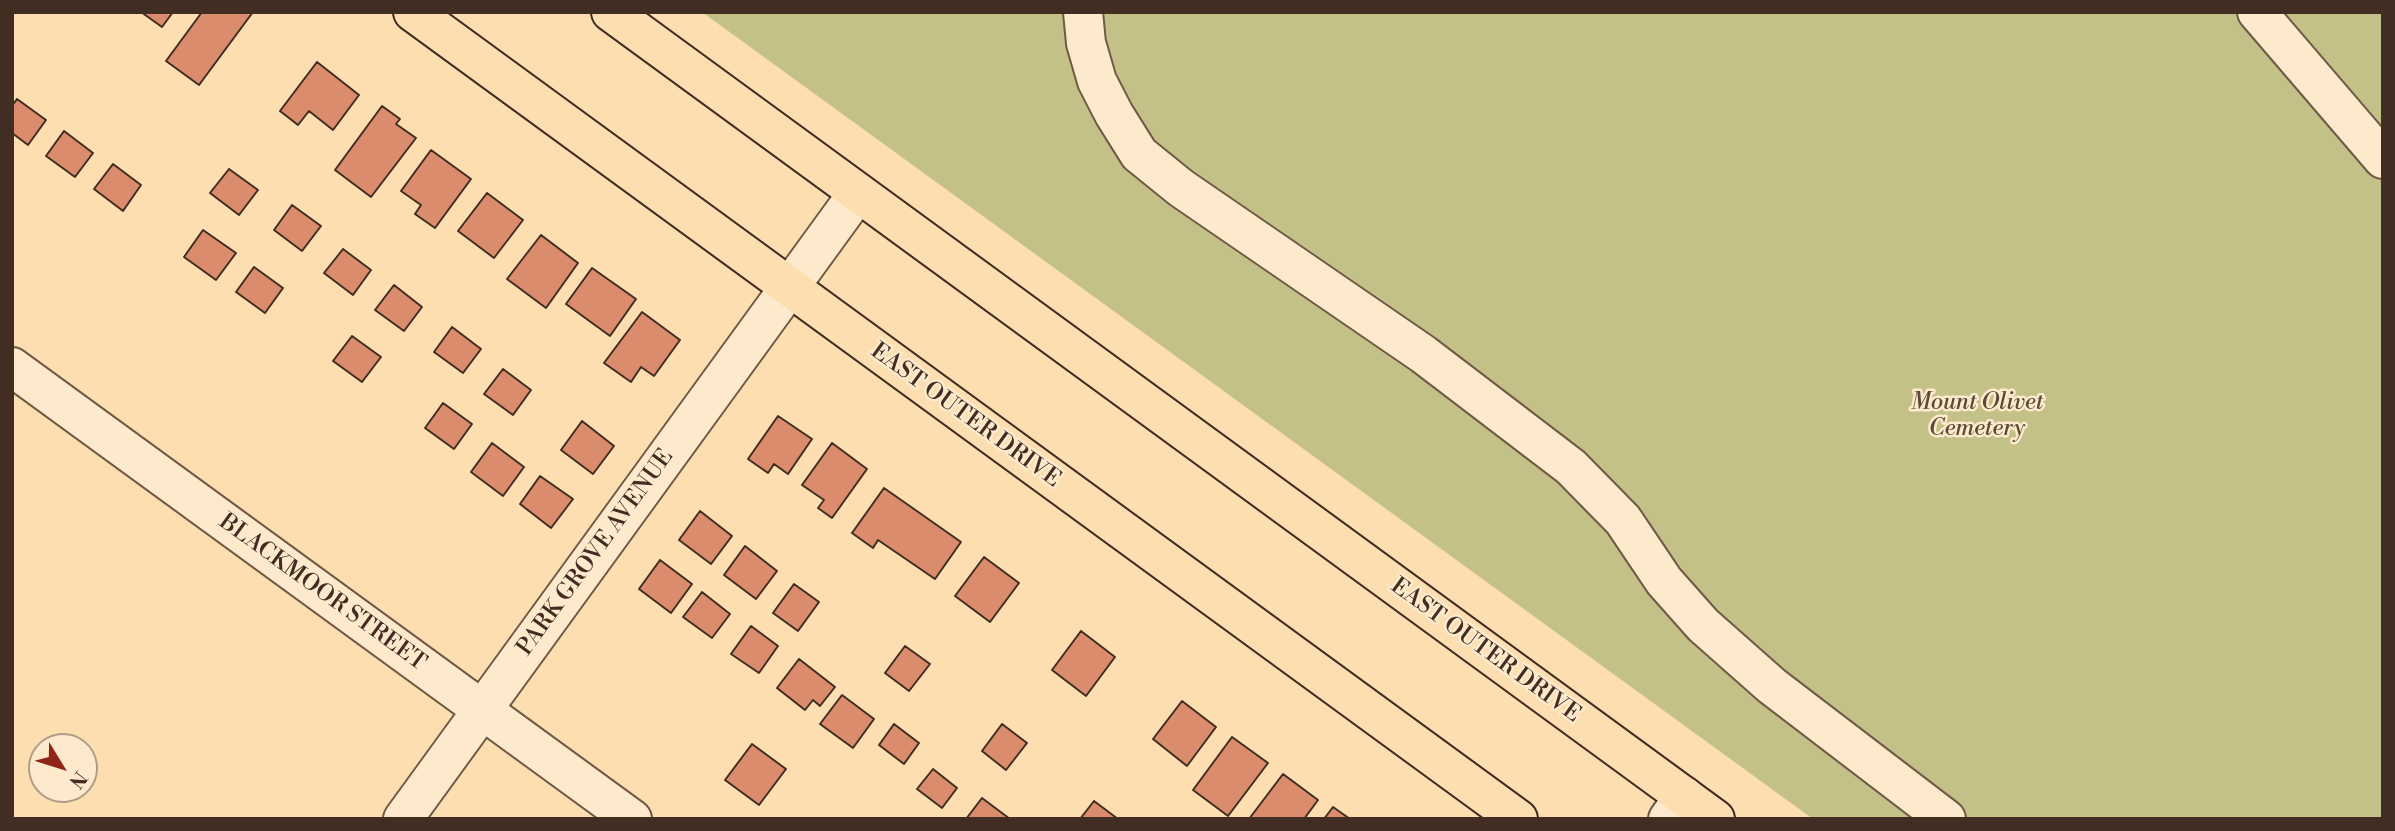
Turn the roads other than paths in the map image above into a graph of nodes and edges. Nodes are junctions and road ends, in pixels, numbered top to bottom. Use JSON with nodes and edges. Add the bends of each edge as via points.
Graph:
{"nodes":[{"id":1,"x":413,"y":12,"type":"edge"},
{"id":2,"x":611,"y":12,"type":"edge"},
{"id":3,"x":1083,"y":12,"type":"edge"},
{"id":4,"x":2257,"y":12,"type":"edge"},
{"id":5,"x":2383,"y":159,"type":"edge"},
{"id":6,"x":858,"y":193,"type":"junction"},
{"id":7,"x":789,"y":288,"type":"junction"},
{"id":8,"x":12,"y":367,"type":"edge"},
{"id":9,"x":482,"y":709,"type":"junction"},
{"id":10,"x":1676,"y":807,"type":"edge"},
{"id":11,"x":403,"y":819,"type":"edge"},
{"id":12,"x":632,"y":819,"type":"edge"},
{"id":13,"x":1518,"y":819,"type":"edge"},
{"id":14,"x":1715,"y":819,"type":"edge"},
{"id":15,"x":1946,"y":819,"type":"edge"}],
"edges":[{"from":1,"to":7,"type":"main road","name":"EAST OUTER DRIVE"},
{"from":2,"to":6,"type":"main road","name":"EAST OUTER DRIVE"},
{"from":3,"to":15,"type":"street","via":[[1097,81],[1139,155],[1423,354],[1571,467],[1623,520],[1664,581],[1703,625],[1772,686]]},
{"from":4,"to":5,"type":"street"},
{"from":6,"to":7,"type":"street","name":"PARK GROVE AVENUE"},
{"from":6,"to":10,"type":"main road","name":"EAST OUTER DRIVE"},
{"from":7,"to":9,"type":"street","name":"PARK GROVE AVENUE"},
{"from":7,"to":13,"type":"main road","name":"EAST OUTER DRIVE"},
{"from":8,"to":9,"type":"street","name":"BLACKMOOR STREET"},
{"from":9,"to":11,"type":"street","name":"PARK GROVE AVENUE"},
{"from":9,"to":12,"type":"street","name":"BLACKMOOR STREET"},
{"from":10,"to":14,"type":"main road","name":"EAST OUTER DRIVE"}]}
